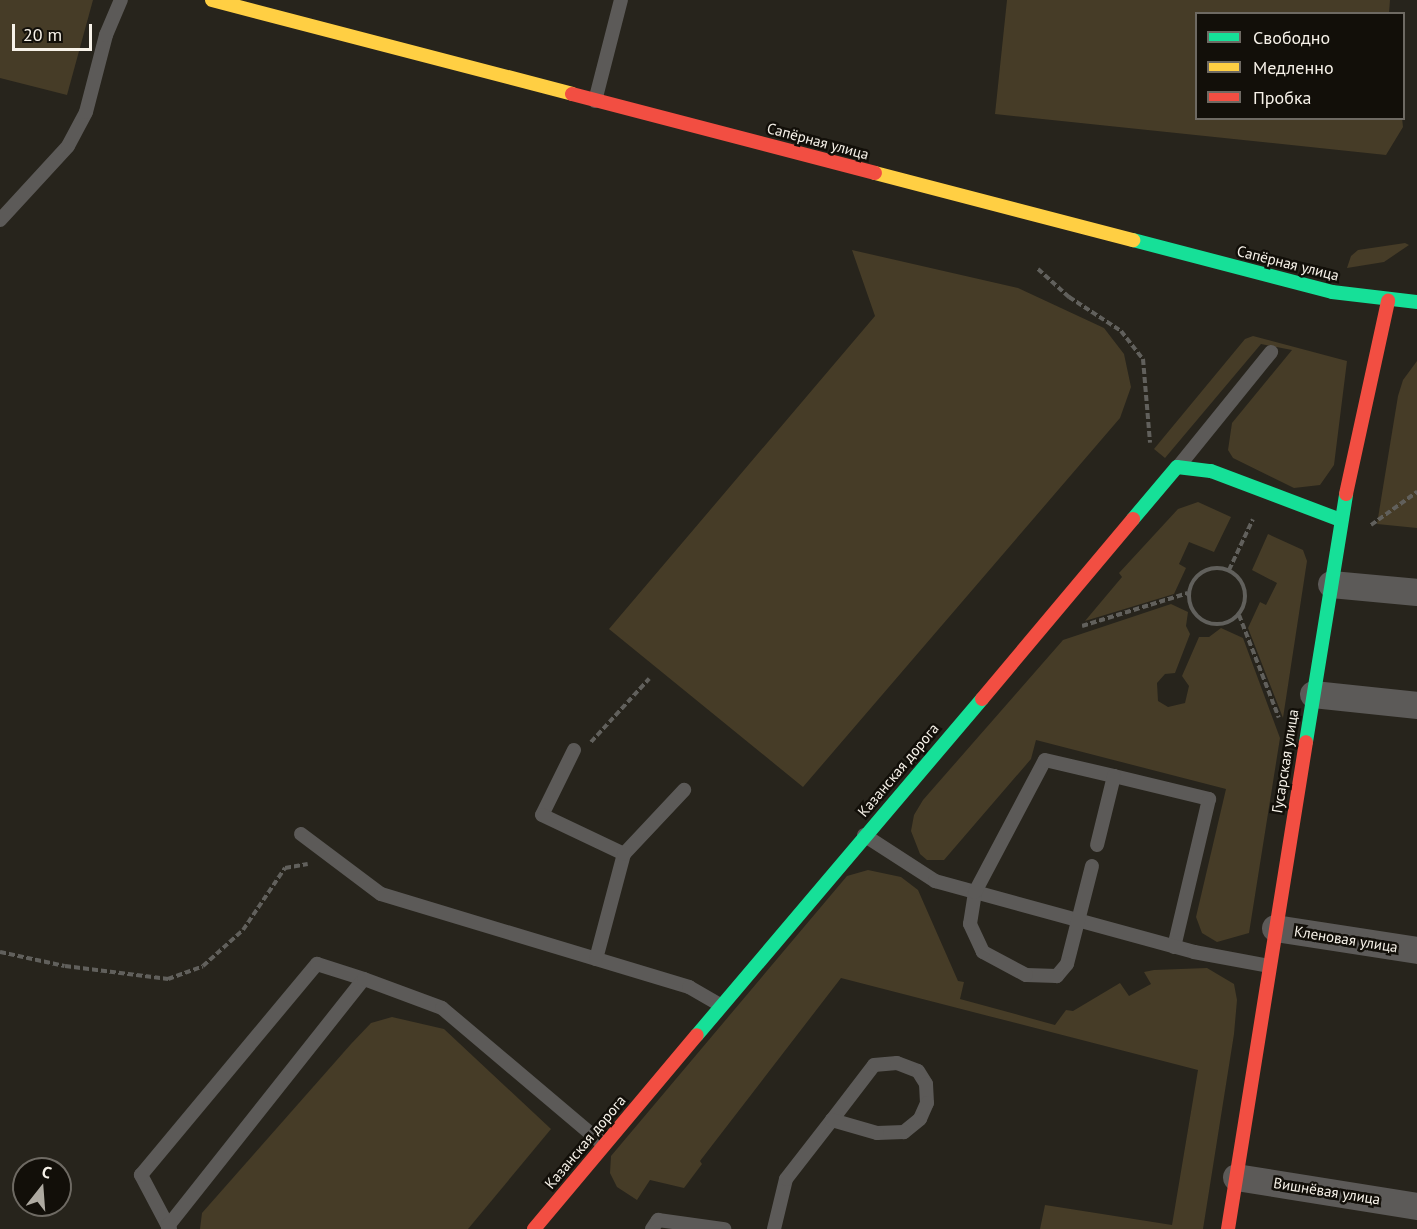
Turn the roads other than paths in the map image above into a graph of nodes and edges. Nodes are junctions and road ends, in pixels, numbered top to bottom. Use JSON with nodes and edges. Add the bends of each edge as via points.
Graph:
{"nodes":[{"id":1,"x":122,"y":0,"type":"edge"},
{"id":2,"x":213,"y":0,"type":"edge"},
{"id":3,"x":621,"y":0,"type":"edge"},
{"id":4,"x":595,"y":100,"type":"junction"},
{"id":5,"x":0,"y":220,"type":"edge"},
{"id":6,"x":1388,"y":301,"type":"junction"},
{"id":7,"x":1417,"y":302,"type":"edge"},
{"id":8,"x":1271,"y":352,"type":"dead end"},
{"id":9,"x":1177,"y":467,"type":"junction"},
{"id":10,"x":1341,"y":520,"type":"junction"},
{"id":11,"x":1330,"y":584,"type":"junction"},
{"id":12,"x":1417,"y":592,"type":"edge"},
{"id":13,"x":1313,"y":694,"type":"junction"},
{"id":14,"x":1417,"y":705,"type":"edge"},
{"id":15,"x":574,"y":750,"type":"road end"},
{"id":16,"x":1114,"y":776,"type":"junction"},
{"id":17,"x":684,"y":790,"type":"dead end"},
{"id":18,"x":301,"y":834,"type":"dead end"},
{"id":19,"x":864,"y":835,"type":"junction"},
{"id":20,"x":1097,"y":845,"type":"dead end"},
{"id":21,"x":624,"y":854,"type":"junction"},
{"id":22,"x":1092,"y":866,"type":"dead end"},
{"id":23,"x":975,"y":892,"type":"junction"},
{"id":24,"x":1080,"y":921,"type":"junction"},
{"id":25,"x":1275,"y":928,"type":"junction"},
{"id":26,"x":1174,"y":947,"type":"junction"},
{"id":27,"x":1417,"y":950,"type":"edge"},
{"id":28,"x":596,"y":959,"type":"junction"},
{"id":29,"x":1269,"y":966,"type":"junction"},
{"id":30,"x":364,"y":979,"type":"junction"},
{"id":31,"x":720,"y":1005,"type":"junction"},
{"id":32,"x":832,"y":1120,"type":"junction"},
{"id":33,"x":604,"y":1145,"type":"junction"},
{"id":34,"x":1236,"y":1177,"type":"junction"},
{"id":35,"x":1417,"y":1206,"type":"edge"},
{"id":36,"x":169,"y":1227,"type":"edge"},
{"id":37,"x":534,"y":1229,"type":"edge"},
{"id":38,"x":652,"y":1229,"type":"edge"},
{"id":39,"x":724,"y":1229,"type":"edge"},
{"id":40,"x":774,"y":1229,"type":"edge"},
{"id":41,"x":1228,"y":1229,"type":"edge"}],
"edges":[{"from":1,"to":5,"type":"lane","via":[[105,35],[86,112],[68,146]]},
{"from":2,"to":4,"type":"street","name":"Сапёрная улица"},
{"from":3,"to":4,"type":"lane"},
{"from":4,"to":6,"type":"street","name":"Сапёрная улица","via":[[1332,292]]},
{"from":6,"to":7,"type":"street","name":"Сапёрная улица"},
{"from":6,"to":10,"type":"street","name":"Гусарская улица"},
{"from":8,"to":9,"type":"lane"},
{"from":9,"to":10,"type":"street","via":[[1211,471]]},
{"from":9,"to":19,"type":"street","name":"Казанская дорога"},
{"from":10,"to":11,"type":"street","name":"Гусарская улица"},
{"from":11,"to":12,"type":"street"},
{"from":11,"to":13,"type":"street","name":"Гусарская улица"},
{"from":13,"to":14,"type":"street"},
{"from":13,"to":25,"type":"street","name":"Гусарская улица"},
{"from":15,"to":21,"type":"lane","via":[[542,815]]},
{"from":16,"to":20,"type":"lane"},
{"from":16,"to":23,"type":"lane","via":[[1045,760]]},
{"from":16,"to":26,"type":"lane","via":[[1209,799]]},
{"from":17,"to":21,"type":"lane"},
{"from":18,"to":28,"type":"lane","via":[[381,894]]},
{"from":19,"to":23,"type":"lane","via":[[935,881]]},
{"from":19,"to":31,"type":"street","name":"Казанская дорога"},
{"from":21,"to":28,"type":"lane"},
{"from":22,"to":24,"type":"lane"},
{"from":23,"to":24,"type":"lane"},
{"from":23,"to":24,"type":"lane","via":[[970,924],[975,940],[993,960],[1026,975],[1057,976],[1067,964]]},
{"from":24,"to":26,"type":"lane"},
{"from":25,"to":27,"type":"street","name":"Кленовая улица"},
{"from":25,"to":29,"type":"street","name":"Гусарская улица"},
{"from":26,"to":29,"type":"lane"},
{"from":28,"to":31,"type":"lane","via":[[689,987]]},
{"from":29,"to":34,"type":"street","name":"Гусарская улица"},
{"from":30,"to":33,"type":"lane","via":[[442,1008]]},
{"from":30,"to":36,"type":"lane"},
{"from":30,"to":36,"type":"lane","via":[[317,964],[141,1175]]},
{"from":31,"to":33,"type":"street","name":"Казанская дорога"},
{"from":32,"to":32,"type":"lane","via":[[874,1065],[897,1063],[918,1071],[926,1084],[927,1103],[920,1119],[904,1132],[877,1133]]},
{"from":32,"to":40,"type":"lane","via":[[786,1179]]},
{"from":33,"to":37,"type":"street","name":"Казанская дорога"},
{"from":34,"to":35,"type":"street","name":"Вишнёвая улица"},
{"from":34,"to":41,"type":"street","name":"Гусарская улица"},
{"from":38,"to":39,"type":"lane","via":[[658,1220]]}]}
